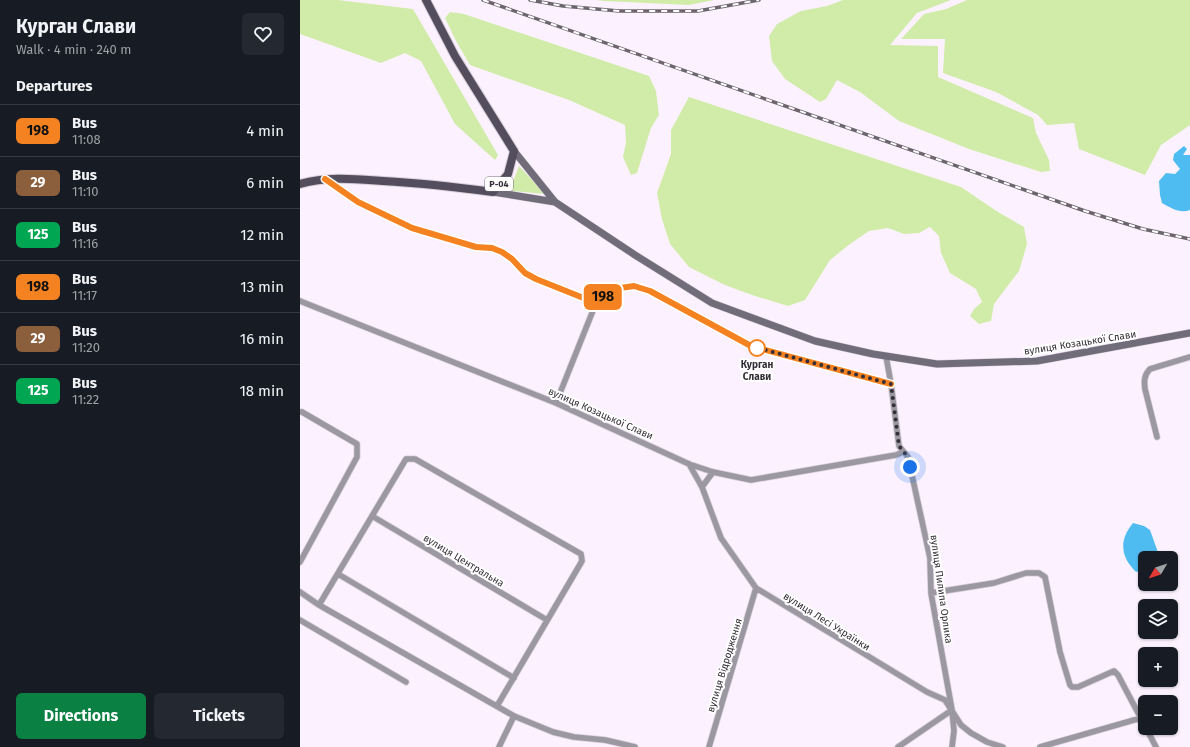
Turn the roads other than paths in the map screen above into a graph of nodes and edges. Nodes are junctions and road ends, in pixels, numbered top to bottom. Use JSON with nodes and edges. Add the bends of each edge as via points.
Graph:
{"nodes":[{"id":1,"x":428,"y":4,"type":"edge"},
{"id":2,"x":514,"y":151,"type":"junction"},
{"id":3,"x":325,"y":179,"type":"junction"},
{"id":4,"x":300,"y":184,"type":"edge"},
{"id":5,"x":493,"y":192,"type":"junction"},
{"id":6,"x":555,"y":202,"type":"junction"},
{"id":7,"x":300,"y":301,"type":"edge"},
{"id":8,"x":596,"y":303,"type":"junction"},
{"id":9,"x":1190,"y":333,"type":"edge"},
{"id":10,"x":886,"y":356,"type":"junction"},
{"id":11,"x":1190,"y":357,"type":"edge"},
{"id":12,"x":891,"y":384,"type":"junction"},
{"id":13,"x":556,"y":403,"type":"junction"},
{"id":14,"x":300,"y":413,"type":"edge"},
{"id":15,"x":1157,"y":437,"type":"dead end"},
{"id":16,"x":903,"y":452,"type":"junction"},
{"id":17,"x":689,"y":464,"type":"junction"},
{"id":18,"x":713,"y":472,"type":"junction"},
{"id":19,"x":702,"y":487,"type":"junction"},
{"id":20,"x":372,"y":516,"type":"junction"},
{"id":21,"x":300,"y":562,"type":"edge"},
{"id":22,"x":338,"y":574,"type":"junction"},
{"id":23,"x":756,"y":588,"type":"junction"},
{"id":24,"x":300,"y":592,"type":"edge"},
{"id":25,"x":931,"y":593,"type":"junction"},
{"id":26,"x":319,"y":605,"type":"junction"},
{"id":27,"x":300,"y":620,"type":"edge"},
{"id":28,"x":548,"y":620,"type":"junction"},
{"id":29,"x":514,"y":678,"type":"junction"},
{"id":30,"x":406,"y":682,"type":"dead end"},
{"id":31,"x":499,"y":707,"type":"junction"},
{"id":32,"x":952,"y":710,"type":"junction"},
{"id":33,"x":1138,"y":712,"type":"edge"},
{"id":34,"x":514,"y":716,"type":"junction"},
{"id":35,"x":1138,"y":719,"type":"edge"},
{"id":36,"x":1150,"y":735,"type":"edge"},
{"id":37,"x":499,"y":747,"type":"edge"},
{"id":38,"x":635,"y":747,"type":"edge"},
{"id":39,"x":709,"y":747,"type":"edge"},
{"id":40,"x":898,"y":747,"type":"edge"},
{"id":41,"x":952,"y":747,"type":"edge"},
{"id":42,"x":1003,"y":747,"type":"edge"},
{"id":43,"x":1040,"y":747,"type":"edge"},
{"id":44,"x":1156,"y":747,"type":"edge"}],
"edges":[{"from":1,"to":2,"type":"main road","via":[[455,56]]},
{"from":2,"to":5,"type":"main road","number":"Р-04","via":[[508,174]]},
{"from":2,"to":6,"type":"main road"},
{"from":3,"to":4,"type":"main road","number":"Р-04"},
{"from":3,"to":5,"type":"main road","number":"Р-04","via":[[442,185]]},
{"from":3,"to":8,"type":"street","via":[[358,202],[412,228],[502,252],[525,273],[536,279]]},
{"from":5,"to":6,"type":"main road"},
{"from":6,"to":10,"type":"main road","name":"вулиця Козацької Слави","via":[[712,303],[815,341]]},
{"from":7,"to":13,"type":"street","name":"вулиця Козацької Слави"},
{"from":8,"to":12,"type":"street","via":[[613,289],[634,286],[650,291],[751,346]]},
{"from":8,"to":13,"type":"street"},
{"from":9,"to":10,"type":"main road","name":"вулиця Козацької Слави","via":[[1037,361],[937,364]]},
{"from":10,"to":12,"type":"street","name":"вулиця Пилипа Орлика"},
{"from":11,"to":15,"type":"street","via":[[1145,374],[1145,389]]},
{"from":12,"to":16,"type":"street","name":"вулиця Пилипа Орлика","via":[[899,446]]},
{"from":13,"to":17,"type":"street","name":"вулиця Козацької Слави"},
{"from":14,"to":21,"type":"street","via":[[357,444],[357,457]]},
{"from":16,"to":18,"type":"street","name":"вулиця Козацької Слави","via":[[751,480]]},
{"from":16,"to":25,"type":"street","name":"вулиця Пилипа Орлика","via":[[908,457],[930,558]]},
{"from":17,"to":18,"type":"street","name":"вулиця Козацької Слави"},
{"from":17,"to":19,"type":"street","name":"вулиця Лесі Українки"},
{"from":18,"to":19,"type":"street"},
{"from":19,"to":23,"type":"street","name":"вулиця Лесі Українки","via":[[721,538]]},
{"from":20,"to":22,"type":"street"},
{"from":20,"to":28,"type":"street","name":"вулиця Центральна"},
{"from":20,"to":28,"type":"street","via":[[406,459],[415,459],[581,554],[582,561]]},
{"from":22,"to":26,"type":"street"},
{"from":22,"to":29,"type":"street"},
{"from":23,"to":32,"type":"street","name":"вулиця Лесі Українки","via":[[927,692],[945,700]]},
{"from":23,"to":39,"type":"street","name":"вулиця Відродження"},
{"from":24,"to":26,"type":"street"},
{"from":25,"to":32,"type":"street","name":"вулиця Пилипа Орлика"},
{"from":25,"to":33,"type":"street","via":[[994,583],[1026,573],[1039,573],[1045,577],[1060,652],[1070,685],[1078,687],[1114,671]]},
{"from":26,"to":31,"type":"street"},
{"from":27,"to":30,"type":"street"},
{"from":28,"to":29,"type":"street"},
{"from":29,"to":31,"type":"street"},
{"from":31,"to":34,"type":"street"},
{"from":32,"to":40,"type":"street"},
{"from":32,"to":41,"type":"street","name":"вулиця Пилипа Орлика"},
{"from":32,"to":42,"type":"street","name":"вулиця Лесі Українки","via":[[961,725],[971,733]]},
{"from":34,"to":37,"type":"street"},
{"from":34,"to":38,"type":"street","via":[[553,732]]},
{"from":35,"to":43,"type":"street"},
{"from":36,"to":44,"type":"street"}]}
